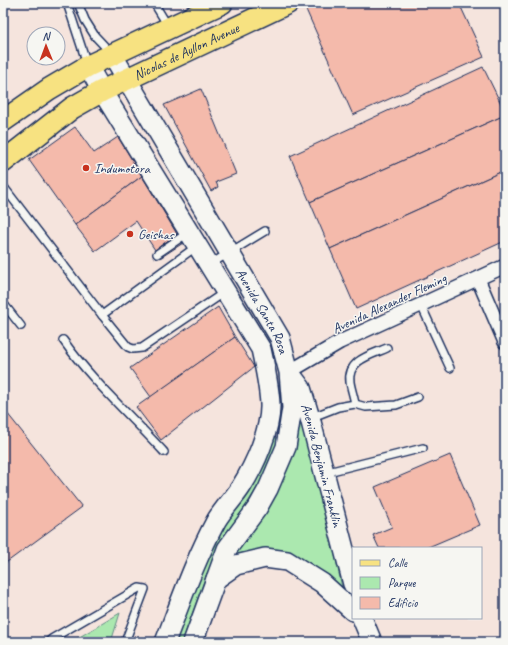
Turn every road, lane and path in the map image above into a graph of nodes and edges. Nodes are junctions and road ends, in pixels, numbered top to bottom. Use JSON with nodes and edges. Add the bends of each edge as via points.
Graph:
{"nodes":[{"id":1,"x":67,"y":3,"type":"edge"},
{"id":2,"x":78,"y":3,"type":"edge"},
{"id":3,"x":154,"y":3,"type":"edge"},
{"id":4,"x":222,"y":3,"type":"edge"},
{"id":5,"x":288,"y":3,"type":"edge"},
{"id":6,"x":169,"y":28,"type":"junction"},
{"id":7,"x":112,"y":54,"type":"junction"},
{"id":8,"x":88,"y":66,"type":"junction"},
{"id":9,"x":127,"y":78,"type":"junction"},
{"id":10,"x":102,"y":91,"type":"junction"},
{"id":11,"x":3,"y":121,"type":"edge"},
{"id":12,"x":3,"y":162,"type":"edge"},
{"id":13,"x":3,"y":186,"type":"edge"},
{"id":14,"x":265,"y":231,"type":"dead end"},
{"id":15,"x":193,"y":239,"type":"junction"},
{"id":16,"x":230,"y":253,"type":"junction"},
{"id":17,"x":157,"y":254,"type":"dead end"},
{"id":18,"x":209,"y":265,"type":"junction"},
{"id":19,"x":505,"y":266,"type":"edge"},
{"id":20,"x":478,"y":279,"type":"junction"},
{"id":21,"x":226,"y":292,"type":"junction"},
{"id":22,"x":3,"y":303,"type":"edge"},
{"id":23,"x":422,"y":305,"type":"junction"},
{"id":24,"x":102,"y":315,"type":"junction"},
{"id":25,"x":21,"y":326,"type":"dead end"},
{"id":26,"x":503,"y":334,"type":"edge"},
{"id":27,"x":63,"y":340,"type":"dead end"},
{"id":28,"x":387,"y":348,"type":"dead end"},
{"id":29,"x":450,"y":368,"type":"dead end"},
{"id":30,"x":289,"y":372,"type":"junction"},
{"id":31,"x":266,"y":375,"type":"junction"},
{"id":32,"x":418,"y":397,"type":"dead end"},
{"id":33,"x":356,"y":404,"type":"junction"},
{"id":34,"x":310,"y":418,"type":"junction"},
{"id":35,"x":423,"y":448,"type":"dead end"},
{"id":36,"x":164,"y":452,"type":"dead end"},
{"id":37,"x":324,"y":473,"type":"junction"},
{"id":38,"x":216,"y":579,"type":"junction"},
{"id":39,"x":352,"y":580,"type":"edge"},
{"id":40,"x":352,"y":611,"type":"edge"},
{"id":41,"x":360,"y":619,"type":"edge"},
{"id":42,"x":51,"y":641,"type":"edge"},
{"id":43,"x":125,"y":642,"type":"edge"},
{"id":44,"x":165,"y":642,"type":"edge"},
{"id":45,"x":193,"y":642,"type":"edge"},
{"id":46,"x":372,"y":642,"type":"edge"}],
"edges":[{"from":1,"to":8,"type":"lane","name":"Avenida Santa Rosa"},
{"from":2,"to":7,"type":"lane","name":"Avenida Santa Rosa","via":[[95,36]]},
{"from":3,"to":6,"type":"lane"},
{"from":4,"to":6,"type":"main road","name":"Nicolas de Ayllon Avenue"},
{"from":5,"to":9,"type":"main road","name":"Nicolas de Ayllon Avenue"},
{"from":6,"to":7,"type":"main road","name":"Nicolas de Ayllon Avenue"},
{"from":7,"to":8,"type":"main road","name":"Nicolas de Ayllon Avenue"},
{"from":7,"to":9,"type":"main road","name":"Avenida Santa Rosa"},
{"from":8,"to":10,"type":"main road","name":"Avenida Santa Rosa"},
{"from":8,"to":11,"type":"main road","name":"Nicolas de Ayllon Avenue"},
{"from":9,"to":10,"type":"main road","name":"Nicolas de Ayllon Avenue"},
{"from":9,"to":16,"type":"main road","name":"Avenida Santa Rosa"},
{"from":10,"to":12,"type":"main road","name":"Nicolas de Ayllon Avenue","via":[[72,108]]},
{"from":10,"to":15,"type":"main road","name":"Avenida Santa Rosa"},
{"from":13,"to":24,"type":"lane"},
{"from":14,"to":16,"type":"lane"},
{"from":15,"to":17,"type":"lane"},
{"from":15,"to":18,"type":"main road","name":"Avenida Santa Rosa"},
{"from":15,"to":24,"type":"lane"},
{"from":16,"to":18,"type":"lane"},
{"from":16,"to":30,"type":"main road","name":"Avenida Santa Rosa","via":[[280,338]]},
{"from":18,"to":21,"type":"main road","name":"Avenida Santa Rosa"},
{"from":19,"to":20,"type":"street","name":"Avenida Alexander Fleming"},
{"from":20,"to":23,"type":"street","name":"Avenida Alexander Fleming"},
{"from":20,"to":26,"type":"street"},
{"from":21,"to":24,"type":"lane","via":[[142,348],[128,347]]},
{"from":21,"to":31,"type":"main road","name":"Avenida Santa Rosa","via":[[261,350]]},
{"from":22,"to":25,"type":"lane"},
{"from":23,"to":29,"type":"lane"},
{"from":23,"to":30,"type":"street","name":"Avenida Alexander Fleming","via":[[340,342]]},
{"from":27,"to":36,"type":"lane"},
{"from":28,"to":33,"type":"lane","via":[[356,362],[350,372]]},
{"from":30,"to":31,"type":"main road"},
{"from":30,"to":34,"type":"main road","name":"Avenida Benjamin Franklin","via":[[301,388]]},
{"from":30,"to":38,"type":"main road","name":"Avenida Santa Rosa","via":[[292,408],[286,447],[258,507],[227,549]]},
{"from":31,"to":44,"type":"main road","name":"Avenida Santa Rosa","via":[[270,405],[267,430],[253,465],[217,520],[195,564]]},
{"from":32,"to":33,"type":"lane","via":[[396,405],[366,407]]},
{"from":33,"to":34,"type":"lane","via":[[338,407]]},
{"from":34,"to":37,"type":"main road","name":"Avenida Benjamin Franklin"},
{"from":35,"to":37,"type":"lane"},
{"from":37,"to":39,"type":"main road","name":"Avenida Benjamin Franklin"},
{"from":38,"to":40,"type":"main road","via":[[236,565],[265,558],[287,561],[322,583]]},
{"from":38,"to":45,"type":"main road","name":"Avenida Santa Rosa"},
{"from":41,"to":46,"type":"main road"},
{"from":42,"to":43,"type":"lane","via":[[139,588],[145,589]]}]}
